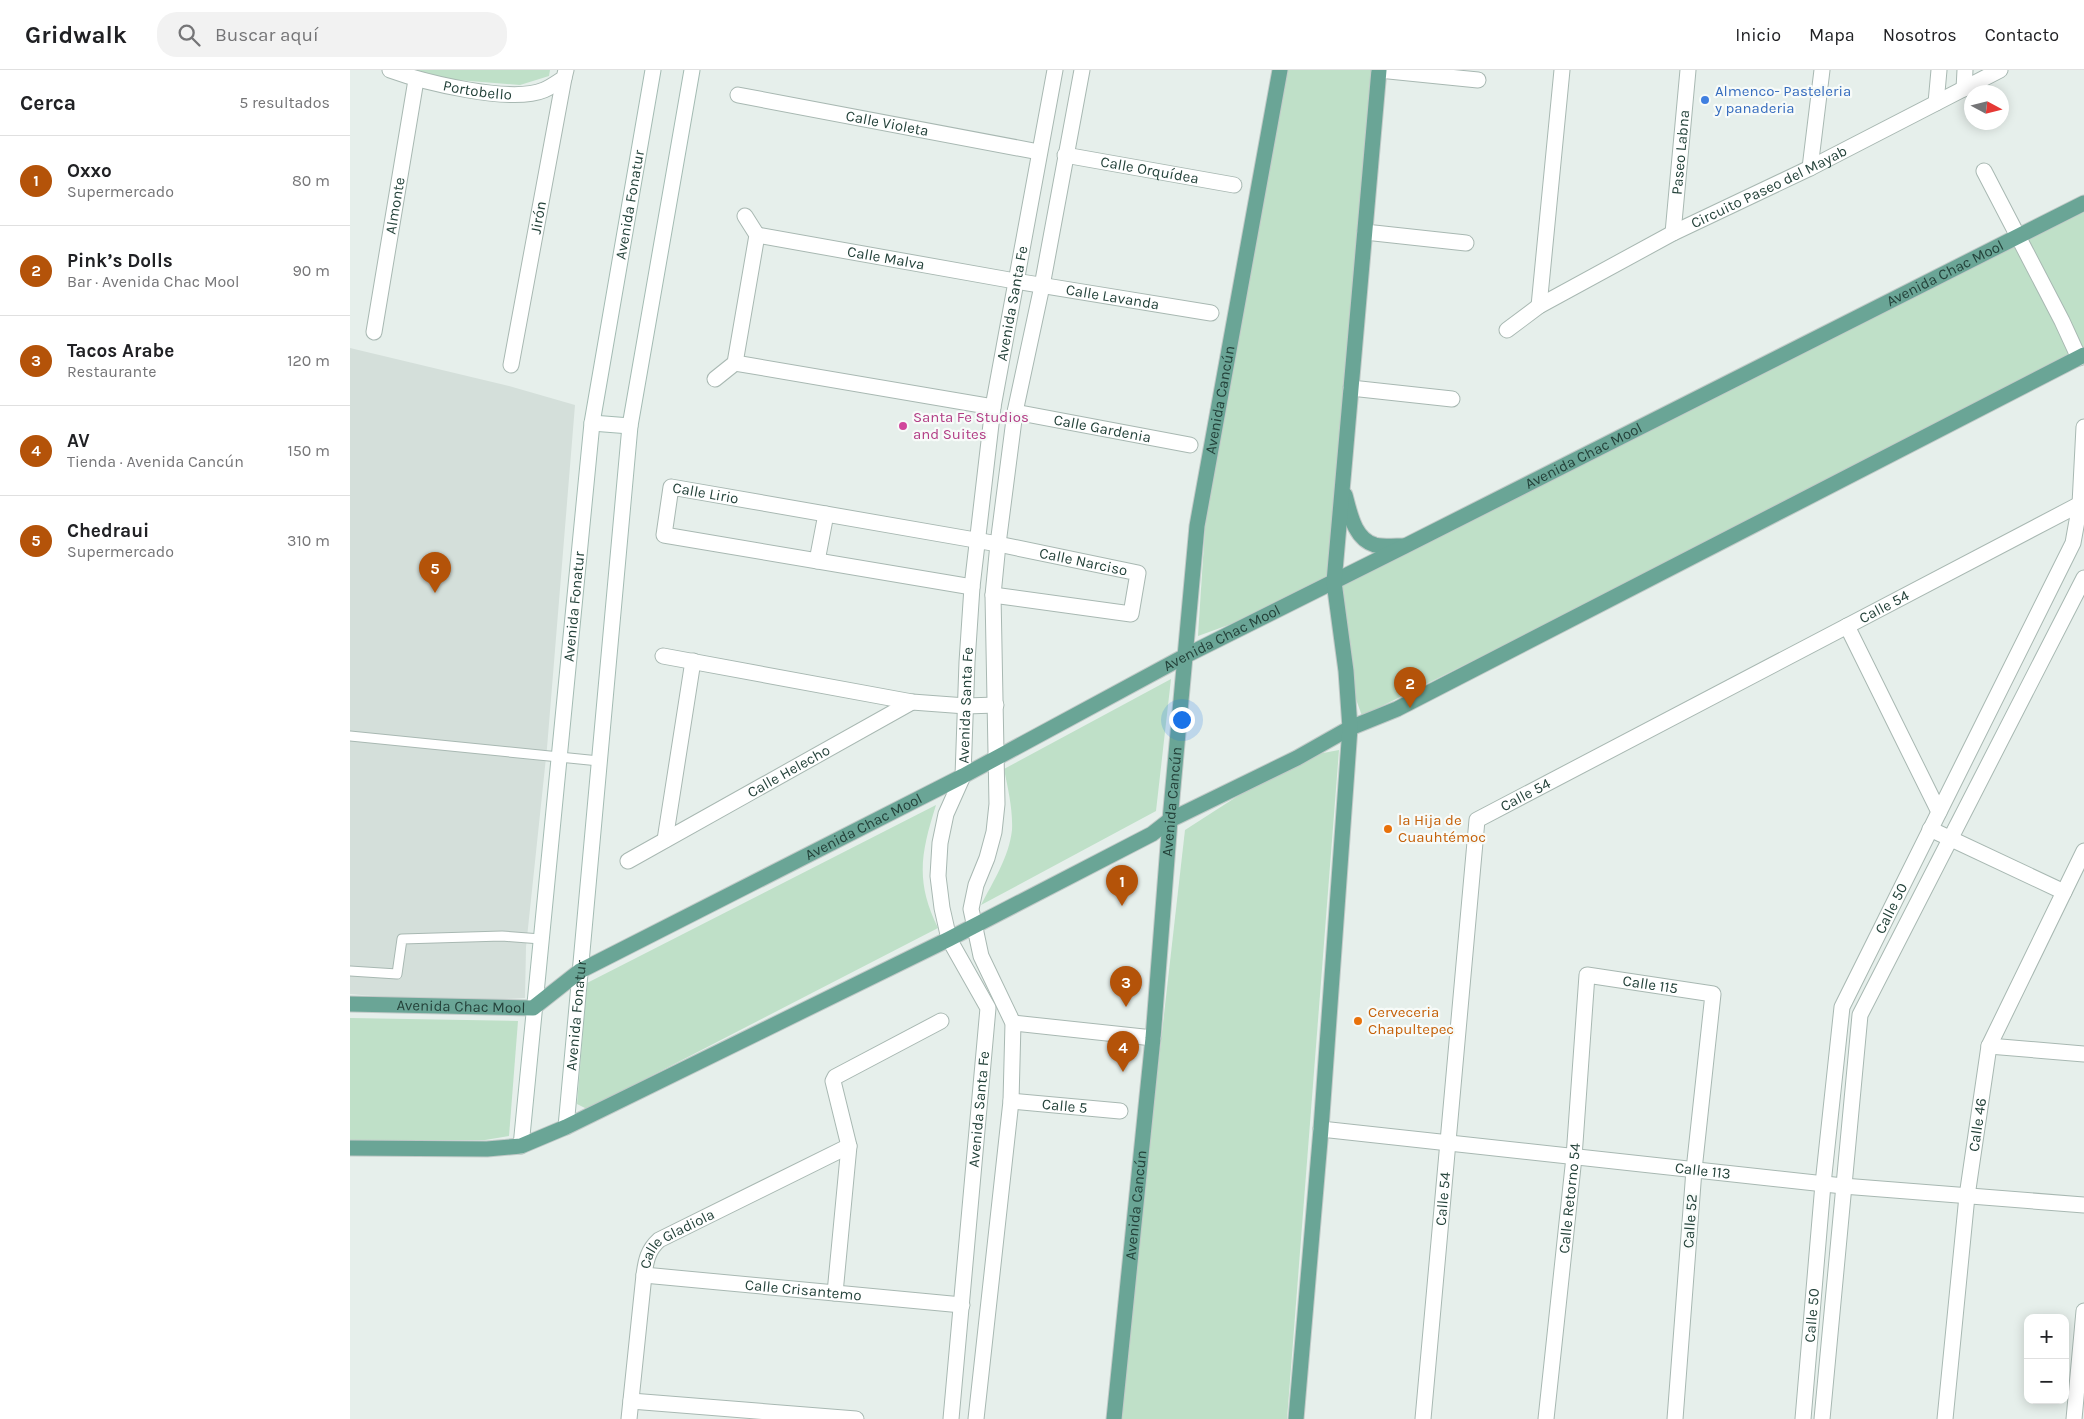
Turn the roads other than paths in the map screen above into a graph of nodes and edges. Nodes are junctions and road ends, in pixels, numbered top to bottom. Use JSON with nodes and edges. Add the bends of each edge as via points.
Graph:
{"nodes":[{"id":1,"x":390,"y":70,"type":"edge"},
{"id":2,"x":653,"y":70,"type":"edge"},
{"id":3,"x":692,"y":70,"type":"edge"},
{"id":4,"x":1055,"y":70,"type":"edge"},
{"id":5,"x":1082,"y":70,"type":"edge"},
{"id":6,"x":1280,"y":70,"type":"edge"},
{"id":7,"x":1379,"y":70,"type":"edge"},
{"id":8,"x":1562,"y":70,"type":"edge"},
{"id":9,"x":1688,"y":70,"type":"edge"},
{"id":10,"x":1822,"y":70,"type":"edge"},
{"id":11,"x":1939,"y":70,"type":"edge"},
{"id":12,"x":1965,"y":70,"type":"edge"},
{"id":13,"x":2000,"y":70,"type":"edge"},
{"id":14,"x":565,"y":74,"type":"edge"},
{"id":15,"x":416,"y":80,"type":"junction"},
{"id":16,"x":1478,"y":80,"type":"dead end"},
{"id":17,"x":1964,"y":85,"type":"edge"},
{"id":18,"x":1972,"y":85,"type":"edge"},
{"id":19,"x":1964,"y":89,"type":"edge"},
{"id":20,"x":738,"y":94,"type":"dead end"},
{"id":21,"x":1936,"y":103,"type":"junction"},
{"id":22,"x":1039,"y":152,"type":"junction"},
{"id":23,"x":1065,"y":155,"type":"junction"},
{"id":24,"x":1810,"y":168,"type":"junction"},
{"id":25,"x":1984,"y":171,"type":"dead end"},
{"id":26,"x":1234,"y":185,"type":"dead end"},
{"id":27,"x":2084,"y":203,"type":"edge"},
{"id":28,"x":745,"y":216,"type":"dead end"},
{"id":29,"x":1364,"y":232,"type":"junction"},
{"id":30,"x":1673,"y":233,"type":"junction"},
{"id":31,"x":757,"y":235,"type":"junction"},
{"id":32,"x":2018,"y":237,"type":"junction"},
{"id":33,"x":1466,"y":242,"type":"dead end"},
{"id":34,"x":1015,"y":282,"type":"junction"},
{"id":35,"x":1042,"y":286,"type":"junction"},
{"id":36,"x":1539,"y":306,"type":"junction"},
{"id":37,"x":1211,"y":313,"type":"dead end"},
{"id":38,"x":1507,"y":330,"type":"dead end"},
{"id":39,"x":374,"y":332,"type":"dead end"},
{"id":40,"x":2081,"y":357,"type":"edge"},
{"id":41,"x":735,"y":363,"type":"junction"},
{"id":42,"x":511,"y":365,"type":"dead end"},
{"id":43,"x":716,"y":379,"type":"dead end"},
{"id":44,"x":1351,"y":388,"type":"junction"},
{"id":45,"x":1452,"y":398,"type":"dead end"},
{"id":46,"x":993,"y":407,"type":"junction"},
{"id":47,"x":1015,"y":412,"type":"junction"},
{"id":48,"x":592,"y":423,"type":"junction"},
{"id":49,"x":630,"y":426,"type":"junction"},
{"id":50,"x":2084,"y":427,"type":"edge"},
{"id":51,"x":1190,"y":445,"type":"dead end"},
{"id":52,"x":1342,"y":487,"type":"junction"},
{"id":53,"x":2080,"y":504,"type":"junction"},
{"id":54,"x":826,"y":514,"type":"junction"},
{"id":55,"x":977,"y":541,"type":"junction"},
{"id":56,"x":998,"y":544,"type":"junction"},
{"id":57,"x":2078,"y":544,"type":"edge"},
{"id":58,"x":1405,"y":546,"type":"junction"},
{"id":59,"x":817,"y":561,"type":"junction"},
{"id":60,"x":2084,"y":578,"type":"edge"},
{"id":61,"x":1334,"y":582,"type":"junction"},
{"id":62,"x":972,"y":587,"type":"junction"},
{"id":63,"x":993,"y":595,"type":"junction"},
{"id":64,"x":1847,"y":626,"type":"junction"},
{"id":65,"x":663,"y":656,"type":"dead end"},
{"id":66,"x":1185,"y":656,"type":"junction"},
{"id":67,"x":693,"y":661,"type":"junction"},
{"id":68,"x":912,"y":702,"type":"junction"},
{"id":69,"x":996,"y":704,"type":"junction"},
{"id":70,"x":966,"y":706,"type":"junction"},
{"id":71,"x":1350,"y":728,"type":"junction"},
{"id":72,"x":350,"y":736,"type":"edge"},
{"id":73,"x":559,"y":756,"type":"junction"},
{"id":74,"x":997,"y":758,"type":"junction"},
{"id":75,"x":599,"y":760,"type":"junction"},
{"id":76,"x":963,"y":776,"type":"junction"},
{"id":77,"x":1939,"y":812,"type":"junction"},
{"id":78,"x":1170,"y":820,"type":"junction"},
{"id":79,"x":1930,"y":829,"type":"junction"},
{"id":80,"x":1152,"y":834,"type":"junction"},
{"id":81,"x":1168,"y":839,"type":"junction"},
{"id":82,"x":1950,"y":839,"type":"junction"},
{"id":83,"x":665,"y":840,"type":"junction"},
{"id":84,"x":2084,"y":851,"type":"edge"},
{"id":85,"x":628,"y":861,"type":"dead end"},
{"id":86,"x":2064,"y":892,"type":"junction"},
{"id":87,"x":973,"y":925,"type":"junction"},
{"id":88,"x":949,"y":938,"type":"junction"},
{"id":89,"x":541,"y":939,"type":"junction"},
{"id":90,"x":350,"y":971,"type":"edge"},
{"id":91,"x":580,"y":971,"type":"junction"},
{"id":92,"x":1587,"y":975,"type":"joint"},
{"id":93,"x":1713,"y":994,"type":"joint"},
{"id":94,"x":350,"y":1004,"type":"edge"},
{"id":95,"x":533,"y":1008,"type":"junction"},
{"id":96,"x":941,"y":1021,"type":"dead end"},
{"id":97,"x":1013,"y":1023,"type":"junction"},
{"id":98,"x":1153,"y":1038,"type":"junction"},
{"id":99,"x":1989,"y":1046,"type":"junction"},
{"id":100,"x":2084,"y":1054,"type":"edge"},
{"id":101,"x":1010,"y":1100,"type":"junction"},
{"id":102,"x":1120,"y":1111,"type":"dead end"},
{"id":103,"x":566,"y":1128,"type":"junction"},
{"id":104,"x":1321,"y":1129,"type":"junction"},
{"id":105,"x":1448,"y":1142,"type":"junction"},
{"id":106,"x":520,"y":1146,"type":"junction"},
{"id":107,"x":849,"y":1146,"type":"junction"},
{"id":108,"x":350,"y":1148,"type":"edge"},
{"id":109,"x":1574,"y":1157,"type":"junction"},
{"id":110,"x":1694,"y":1170,"type":"junction"},
{"id":111,"x":1823,"y":1184,"type":"junction"},
{"id":112,"x":1843,"y":1186,"type":"junction"},
{"id":113,"x":1967,"y":1196,"type":"junction"},
{"id":114,"x":2084,"y":1205,"type":"edge"},
{"id":115,"x":644,"y":1275,"type":"junction"},
{"id":116,"x":836,"y":1293,"type":"junction"},
{"id":117,"x":962,"y":1306,"type":"junction"},
{"id":118,"x":2084,"y":1311,"type":"edge"},
{"id":119,"x":631,"y":1401,"type":"junction"},
{"id":120,"x":629,"y":1419,"type":"edge"},
{"id":121,"x":856,"y":1419,"type":"edge"},
{"id":122,"x":951,"y":1419,"type":"edge"},
{"id":123,"x":976,"y":1419,"type":"edge"},
{"id":124,"x":1114,"y":1419,"type":"edge"},
{"id":125,"x":1296,"y":1419,"type":"edge"},
{"id":126,"x":1423,"y":1419,"type":"edge"},
{"id":127,"x":1546,"y":1419,"type":"edge"},
{"id":128,"x":1675,"y":1419,"type":"edge"},
{"id":129,"x":1803,"y":1419,"type":"edge"},
{"id":130,"x":1822,"y":1419,"type":"edge"},
{"id":131,"x":1945,"y":1419,"type":"edge"},
{"id":132,"x":2074,"y":1419,"type":"edge"}],
"edges":[{"from":1,"to":15,"type":"street","name":"Portobello"},
{"from":2,"to":48,"type":"street","name":"Avenida Fonatur"},
{"from":3,"to":49,"type":"street","name":"Avenida Fonatur"},
{"from":4,"to":22,"type":"street","name":"Avenida Santa Fe"},
{"from":5,"to":23,"type":"street","name":"Avenida Santa Fe"},
{"from":6,"to":66,"type":"main road","name":"Avenida Cancún","via":[[1197,526]]},
{"from":7,"to":16,"type":"street"},
{"from":7,"to":29,"type":"main road"},
{"from":8,"to":36,"type":"street"},
{"from":9,"to":30,"type":"street","name":"Paseo Labna"},
{"from":10,"to":24,"type":"street"},
{"from":11,"to":21,"type":"street"},
{"from":12,"to":17,"type":"street"},
{"from":13,"to":18,"type":"street","name":"Circuito Paseo del Mayab"},
{"from":14,"to":15,"type":"street","name":"Portobello","via":[[544,90],[523,94],[495,93]]},
{"from":14,"to":42,"type":"street","name":"Jirón"},
{"from":15,"to":39,"type":"street","name":"Almonte"},
{"from":19,"to":21,"type":"street","name":"Circuito Paseo del Mayab"},
{"from":20,"to":22,"type":"street","name":"Calle Violeta"},
{"from":21,"to":24,"type":"street","name":"Circuito Paseo del Mayab"},
{"from":22,"to":34,"type":"street","name":"Avenida Santa Fe"},
{"from":23,"to":26,"type":"street","name":"Calle Orquídea"},
{"from":23,"to":35,"type":"street","name":"Avenida Santa Fe"},
{"from":24,"to":30,"type":"street","name":"Circuito Paseo del Mayab"},
{"from":25,"to":32,"type":"street"},
{"from":27,"to":32,"type":"main road","name":"Avenida Chac Mool"},
{"from":28,"to":31,"type":"street"},
{"from":29,"to":33,"type":"street"},
{"from":29,"to":44,"type":"main road"},
{"from":30,"to":36,"type":"street","name":"Circuito Paseo del Mayab"},
{"from":31,"to":34,"type":"street","name":"Calle Malva"},
{"from":31,"to":41,"type":"street"},
{"from":32,"to":40,"type":"street"},
{"from":32,"to":58,"type":"main road","name":"Avenida Chac Mool"},
{"from":34,"to":35,"type":"street","name":"Calle Lavanda"},
{"from":34,"to":46,"type":"street","name":"Avenida Santa Fe"},
{"from":35,"to":37,"type":"street","name":"Calle Lavanda"},
{"from":35,"to":47,"type":"street","name":"Avenida Santa Fe"},
{"from":36,"to":38,"type":"street","name":"Circuito Paseo del Mayab"},
{"from":40,"to":71,"type":"main road","via":[[1397,709]]},
{"from":41,"to":43,"type":"street"},
{"from":41,"to":46,"type":"street"},
{"from":44,"to":45,"type":"street"},
{"from":44,"to":52,"type":"main road"},
{"from":46,"to":55,"type":"street","name":"Avenida Santa Fe"},
{"from":47,"to":51,"type":"street","name":"Calle Gardenia"},
{"from":47,"to":56,"type":"street","name":"Avenida Santa Fe"},
{"from":48,"to":49,"type":"street"},
{"from":48,"to":73,"type":"street","name":"Avenida Fonatur"},
{"from":49,"to":75,"type":"street","name":"Avenida Fonatur"},
{"from":50,"to":53,"type":"street","name":"Calle 50"},
{"from":52,"to":58,"type":"main road","via":[[1354,526],[1363,537],[1374,545]]},
{"from":52,"to":61,"type":"main road"},
{"from":53,"to":57,"type":"street","name":"Calle 50"},
{"from":53,"to":64,"type":"street","name":"Calle 54"},
{"from":54,"to":55,"type":"street","name":"Calle Lirio"},
{"from":54,"to":59,"type":"street"},
{"from":54,"to":59,"type":"street","name":"Calle Lirio","via":[[672,487],[664,535]]},
{"from":55,"to":56,"type":"street","name":"Calle Lirio"},
{"from":55,"to":62,"type":"street","name":"Avenida Santa Fe"},
{"from":56,"to":63,"type":"street","name":"Avenida Santa Fe"},
{"from":56,"to":63,"type":"street","name":"Calle Narciso","via":[[1138,573],[1131,614]]},
{"from":57,"to":77,"type":"street","name":"Calle 50"},
{"from":58,"to":61,"type":"main road","name":"Avenida Chac Mool"},
{"from":59,"to":62,"type":"street","name":"Calle Lirio"},
{"from":60,"to":82,"type":"street","name":"Calle 50"},
{"from":61,"to":66,"type":"main road","name":"Avenida Chac Mool"},
{"from":61,"to":71,"type":"main road"},
{"from":62,"to":70,"type":"street","name":"Avenida Santa Fe"},
{"from":63,"to":69,"type":"street","name":"Avenida Santa Fe"},
{"from":64,"to":77,"type":"street"},
{"from":64,"to":105,"type":"street","name":"Calle 54","via":[[1477,820]]},
{"from":65,"to":67,"type":"street"},
{"from":66,"to":74,"type":"main road","name":"Avenida Chac Mool"},
{"from":66,"to":78,"type":"main road","name":"Avenida Cancún"},
{"from":67,"to":68,"type":"street"},
{"from":67,"to":83,"type":"street"},
{"from":68,"to":70,"type":"street"},
{"from":68,"to":83,"type":"street","name":"Calle Helecho"},
{"from":69,"to":70,"type":"street"},
{"from":69,"to":74,"type":"street","name":"Avenida Santa Fe"},
{"from":70,"to":76,"type":"street","name":"Avenida Santa Fe"},
{"from":71,"to":78,"type":"main road","via":[[1297,758]]},
{"from":71,"to":104,"type":"main road"},
{"from":72,"to":73,"type":"lane"},
{"from":73,"to":75,"type":"lane"},
{"from":73,"to":89,"type":"street","name":"Avenida Fonatur"},
{"from":74,"to":76,"type":"main road","name":"Avenida Chac Mool"},
{"from":74,"to":87,"type":"street","name":"Avenida Santa Fe","via":[[994,832],[976,885],[971,910]]},
{"from":75,"to":91,"type":"street","name":"Avenida Fonatur"},
{"from":76,"to":88,"type":"street","name":"Avenida Santa Fe","via":[[946,814],[940,843],[938,876]]},
{"from":76,"to":91,"type":"main road","name":"Avenida Chac Mool"},
{"from":77,"to":79,"type":"street","name":"Calle 50"},
{"from":78,"to":80,"type":"main road"},
{"from":78,"to":81,"type":"main road","name":"Avenida Cancún"},
{"from":79,"to":82,"type":"street"},
{"from":79,"to":111,"type":"street","name":"Calle 50","via":[[1842,1007]]},
{"from":80,"to":81,"type":"main road","via":[[1164,834]]},
{"from":80,"to":87,"type":"main road"},
{"from":81,"to":98,"type":"main road","name":"Avenida Cancún"},
{"from":82,"to":86,"type":"street"},
{"from":82,"to":112,"type":"street","name":"Calle 50","via":[[1860,1015]]},
{"from":83,"to":85,"type":"street","name":"Calle Helecho"},
{"from":84,"to":86,"type":"street","name":"Calle 46"},
{"from":86,"to":99,"type":"street","name":"Calle 46"},
{"from":87,"to":88,"type":"main road"},
{"from":87,"to":97,"type":"street","name":"Avenida Santa Fe","via":[[981,956]]},
{"from":88,"to":103,"type":"main road"},
{"from":88,"to":117,"type":"street","name":"Avenida Santa Fe","via":[[988,1008]]},
{"from":89,"to":90,"type":"lane","via":[[502,936],[402,939],[397,974]]},
{"from":89,"to":95,"type":"street","name":"Avenida Fonatur"},
{"from":91,"to":95,"type":"main road","name":"Avenida Chac Mool"},
{"from":91,"to":103,"type":"street","name":"Avenida Fonatur"},
{"from":92,"to":93,"type":"street","name":"Calle 115"},
{"from":92,"to":109,"type":"street","name":"Calle Retorno 54"},
{"from":93,"to":110,"type":"street","name":"Calle 52"},
{"from":94,"to":95,"type":"main road","name":"Avenida Chac Mool"},
{"from":95,"to":106,"type":"street","name":"Avenida Fonatur"},
{"from":96,"to":107,"type":"street","via":[[835,1077],[833,1087]]},
{"from":97,"to":98,"type":"street"},
{"from":97,"to":101,"type":"street","name":"Avenida Santa Fe"},
{"from":98,"to":124,"type":"main road","name":"Avenida Cancún"},
{"from":99,"to":100,"type":"street"},
{"from":99,"to":113,"type":"street","name":"Calle 46"},
{"from":101,"to":102,"type":"street","name":"Calle 5"},
{"from":101,"to":123,"type":"street","name":"Avenida Santa Fe"},
{"from":103,"to":106,"type":"main road"},
{"from":104,"to":105,"type":"street","name":"Calle 113"},
{"from":104,"to":125,"type":"main road"},
{"from":105,"to":109,"type":"street","name":"Calle 113"},
{"from":105,"to":126,"type":"street","name":"Calle 54"},
{"from":106,"to":108,"type":"main road","via":[[487,1149]]},
{"from":107,"to":115,"type":"street","name":"Calle Gladiola","via":[[659,1240],[647,1257]]},
{"from":107,"to":116,"type":"street"},
{"from":109,"to":110,"type":"street","name":"Calle 113"},
{"from":109,"to":127,"type":"street","name":"Calle Retorno 54"},
{"from":110,"to":111,"type":"street","name":"Calle 113"},
{"from":110,"to":128,"type":"street","name":"Calle 52"},
{"from":111,"to":112,"type":"street","name":"Calle 113"},
{"from":111,"to":129,"type":"street","name":"Calle 50"},
{"from":112,"to":113,"type":"street","name":"Calle 113"},
{"from":112,"to":130,"type":"street","name":"Calle 50"},
{"from":113,"to":114,"type":"street","name":"Calle 113"},
{"from":113,"to":131,"type":"street","name":"Calle 46"},
{"from":115,"to":116,"type":"street","name":"Calle Crisantemo"},
{"from":115,"to":119,"type":"street","name":"Calle Gladiola"},
{"from":116,"to":117,"type":"street","name":"Calle Crisantemo"},
{"from":117,"to":122,"type":"street","name":"Avenida Santa Fe"},
{"from":118,"to":132,"type":"street"},
{"from":119,"to":120,"type":"street","name":"Calle Gladiola"},
{"from":119,"to":121,"type":"street"}]}
